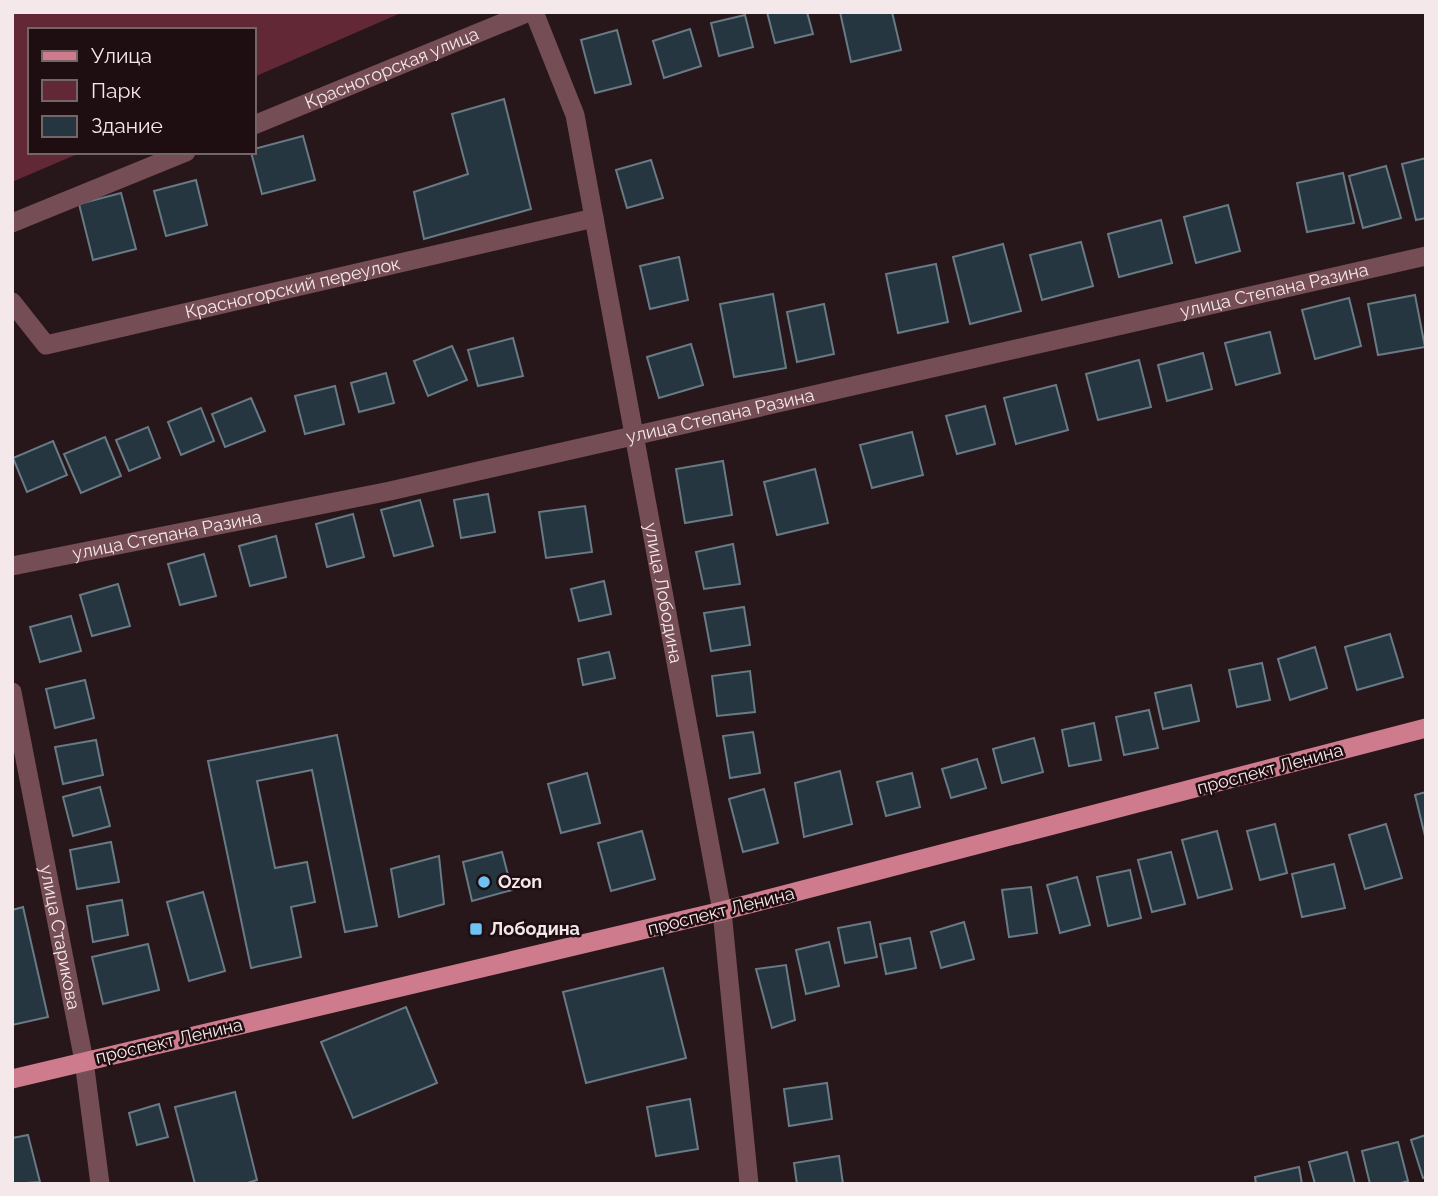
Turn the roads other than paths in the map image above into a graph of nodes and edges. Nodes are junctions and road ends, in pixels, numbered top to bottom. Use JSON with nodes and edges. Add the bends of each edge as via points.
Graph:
{"nodes":[{"id":1,"x":531,"y":12,"type":"edge"},
{"id":2,"x":256,"y":124,"type":"edge"},
{"id":3,"x":181,"y":154,"type":"edge"},
{"id":4,"x":594,"y":218,"type":"junction"},
{"id":5,"x":12,"y":223,"type":"edge"},
{"id":6,"x":1426,"y":256,"type":"edge"},
{"id":7,"x":12,"y":302,"type":"edge"},
{"id":8,"x":634,"y":435,"type":"junction"},
{"id":9,"x":12,"y":566,"type":"edge"},
{"id":10,"x":12,"y":692,"type":"edge"},
{"id":11,"x":1426,"y":729,"type":"edge"},
{"id":12,"x":722,"y":911,"type":"junction"},
{"id":13,"x":84,"y":1062,"type":"junction"},
{"id":14,"x":12,"y":1079,"type":"edge"},
{"id":15,"x":100,"y":1184,"type":"edge"},
{"id":16,"x":749,"y":1184,"type":"edge"}],
"edges":[{"from":1,"to":2,"type":"street","name":"Красногорская улица"},
{"from":1,"to":4,"type":"street","name":"улица Лободина","via":[[575,115]]},
{"from":3,"to":5,"type":"street"},
{"from":4,"to":7,"type":"street","name":"Красногорский переулок","via":[[46,345]]},
{"from":4,"to":8,"type":"street","name":"улица Лободина"},
{"from":6,"to":8,"type":"street","name":"улица Степана Разина"},
{"from":8,"to":9,"type":"street","name":"улица Степана Разина","via":[[390,491]]},
{"from":8,"to":12,"type":"street","name":"улица Лободина"},
{"from":10,"to":13,"type":"street","name":"улица Старикова"},
{"from":11,"to":12,"type":"main road","name":"проспект Ленина"},
{"from":12,"to":13,"type":"main road","name":"проспект Ленина"},
{"from":12,"to":16,"type":"street","name":"улица Лободина"},
{"from":13,"to":14,"type":"main road","name":"проспект Ленина"},
{"from":13,"to":15,"type":"street","name":"улица Старикова"}]}
